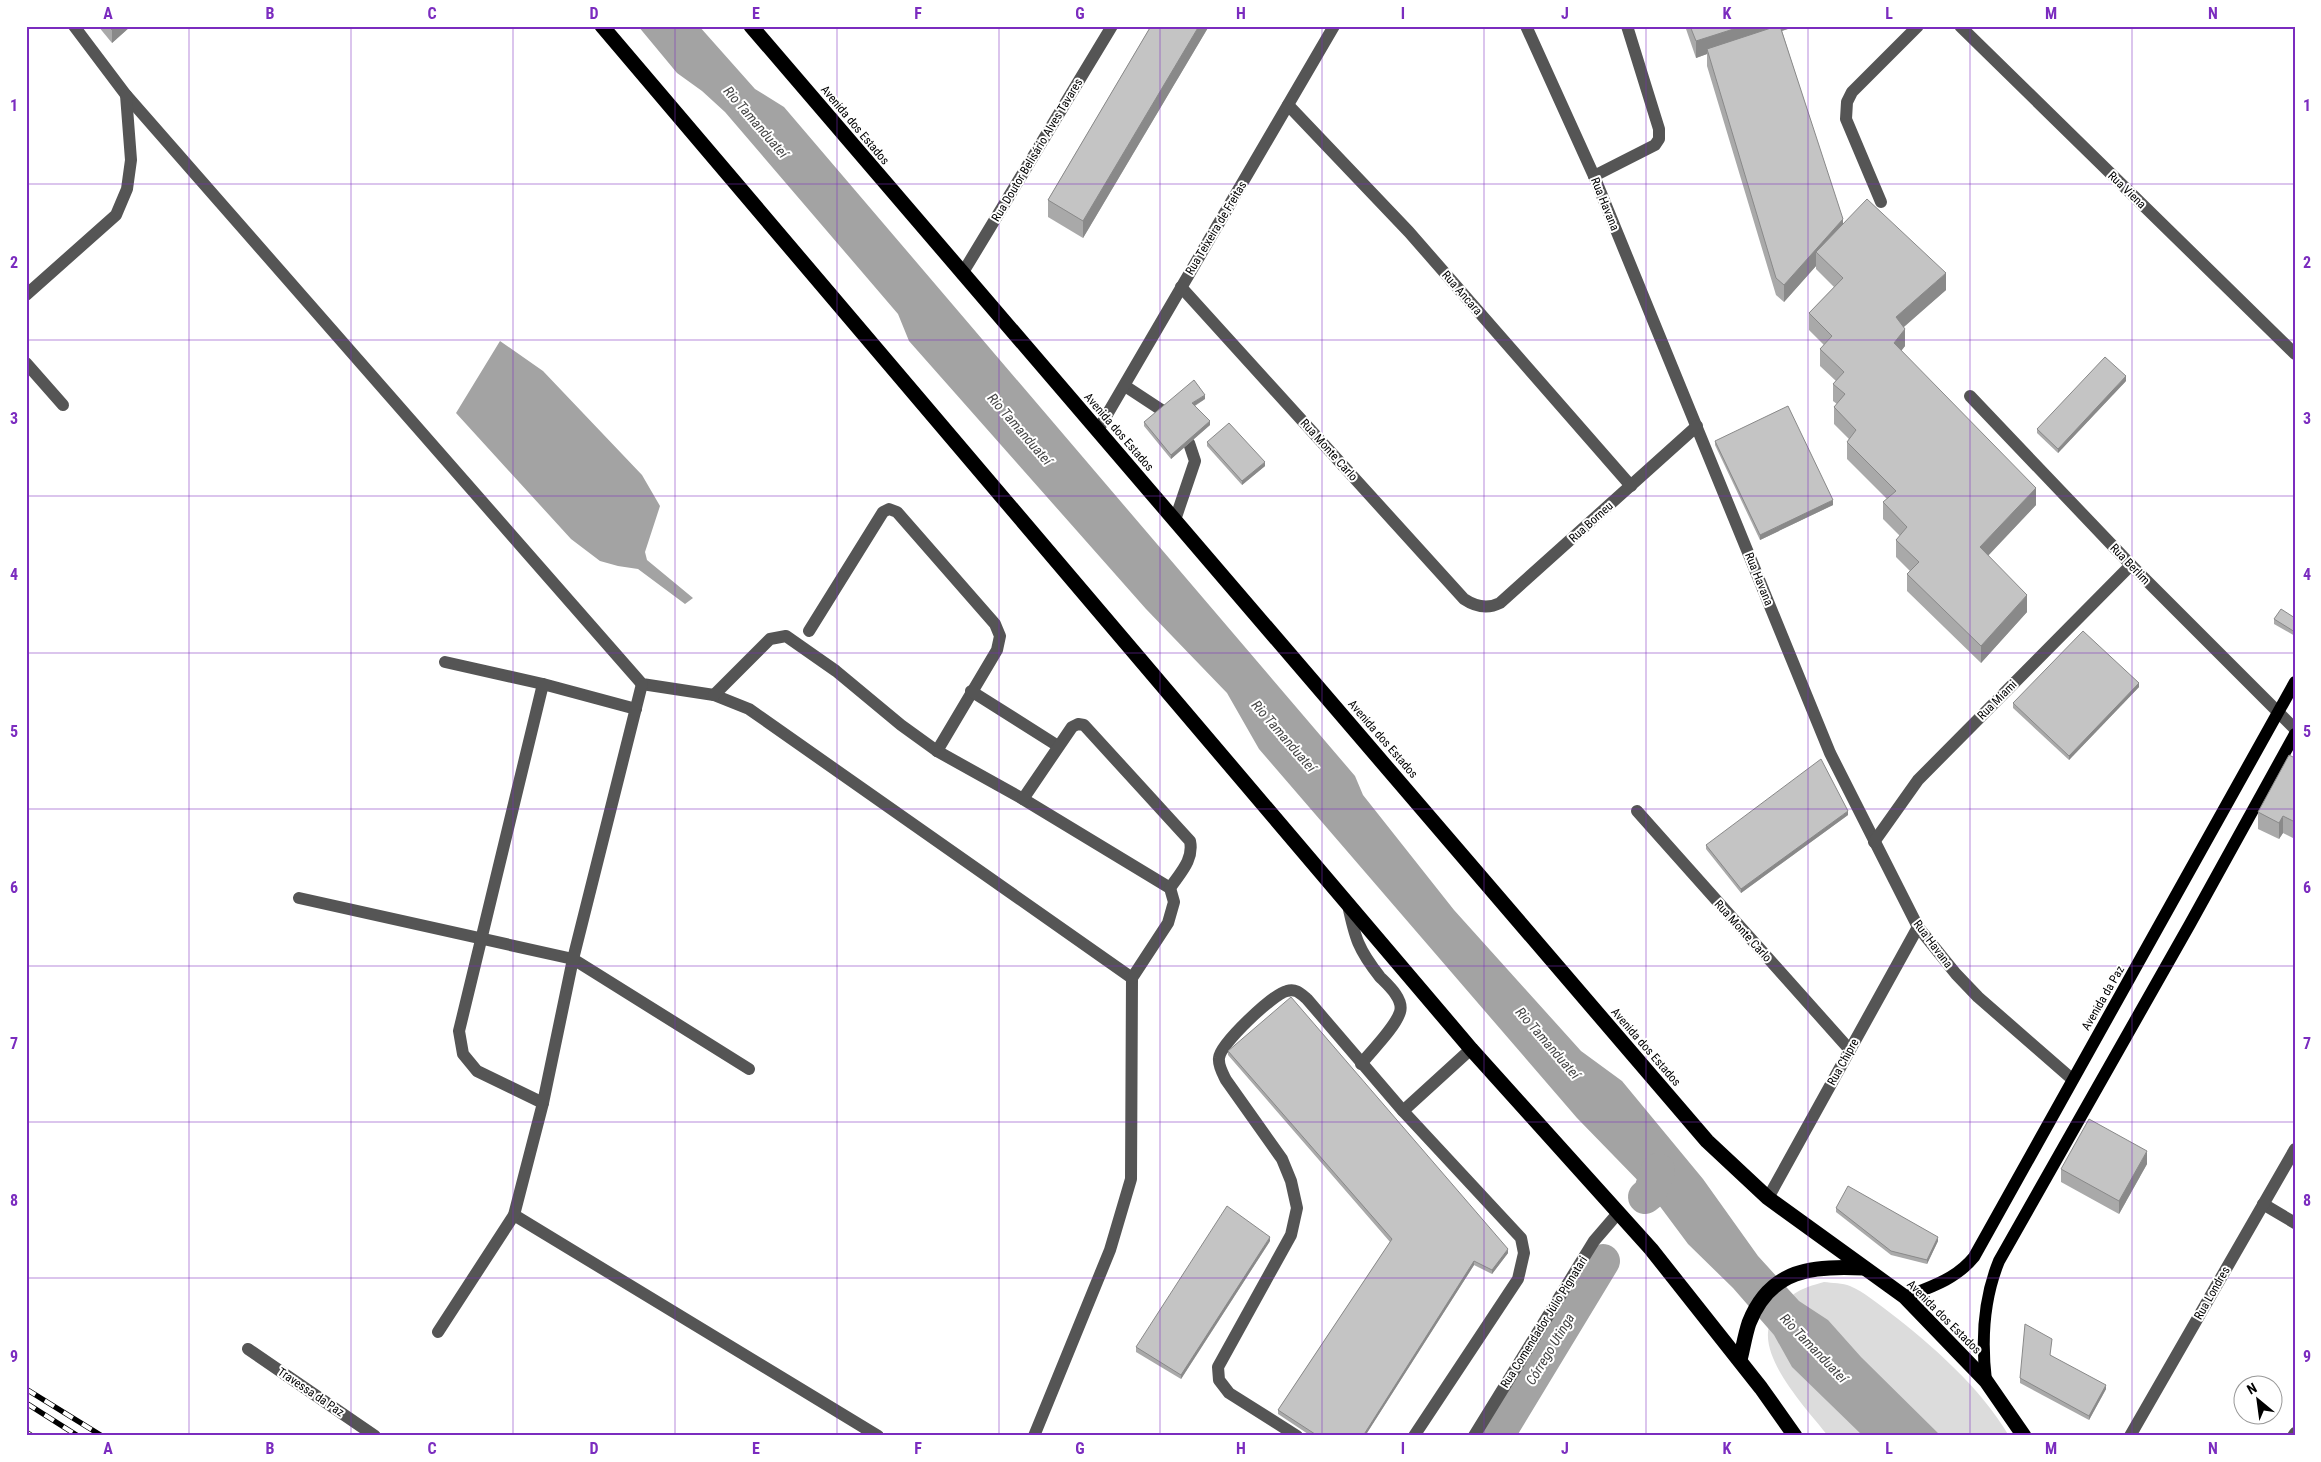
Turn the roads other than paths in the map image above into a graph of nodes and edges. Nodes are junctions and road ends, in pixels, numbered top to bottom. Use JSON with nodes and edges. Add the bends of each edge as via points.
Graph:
{"nodes":[{"id":1,"x":74,"y":26,"type":"edge"},
{"id":2,"x":602,"y":26,"type":"edge"},
{"id":3,"x":751,"y":26,"type":"edge"},
{"id":4,"x":1112,"y":26,"type":"edge"},
{"id":5,"x":1334,"y":26,"type":"edge"},
{"id":6,"x":1526,"y":26,"type":"edge"},
{"id":7,"x":1627,"y":26,"type":"edge"},
{"id":8,"x":1918,"y":26,"type":"edge"},
{"id":9,"x":1960,"y":26,"type":"edge"},
{"id":10,"x":126,"y":95,"type":"junction"},
{"id":11,"x":1288,"y":105,"type":"junction"},
{"id":12,"x":1594,"y":176,"type":"junction"},
{"id":13,"x":1880,"y":202,"type":"dead end"},
{"id":14,"x":962,"y":274,"type":"junction"},
{"id":15,"x":1181,"y":287,"type":"junction"},
{"id":16,"x":26,"y":295,"type":"edge"},
{"id":17,"x":2295,"y":354,"type":"edge"},
{"id":18,"x":26,"y":363,"type":"edge"},
{"id":19,"x":1125,"y":386,"type":"junction"},
{"id":20,"x":1970,"y":396,"type":"dead end"},
{"id":21,"x":63,"y":405,"type":"dead end"},
{"id":22,"x":1163,"y":411,"type":"edge"},
{"id":23,"x":1697,"y":426,"type":"junction"},
{"id":24,"x":1098,"y":430,"type":"junction"},
{"id":25,"x":1189,"y":443,"type":"edge"},
{"id":26,"x":1631,"y":486,"type":"junction"},
{"id":27,"x":1175,"y":520,"type":"junction"},
{"id":28,"x":2131,"y":565,"type":"junction"},
{"id":29,"x":1482,"y":606,"type":"joint"},
{"id":30,"x":809,"y":631,"type":"dead end"},
{"id":31,"x":445,"y":662,"type":"dead end"},
{"id":32,"x":2295,"y":682,"type":"edge"},
{"id":33,"x":543,"y":684,"type":"junction"},
{"id":34,"x":642,"y":684,"type":"junction"},
{"id":35,"x":971,"y":691,"type":"junction"},
{"id":36,"x":714,"y":694,"type":"junction"},
{"id":37,"x":636,"y":709,"type":"junction"},
{"id":38,"x":2277,"y":712,"type":"junction"},
{"id":39,"x":2295,"y":729,"type":"edge"},
{"id":40,"x":2295,"y":734,"type":"edge"},
{"id":41,"x":1058,"y":746,"type":"junction"},
{"id":42,"x":937,"y":751,"type":"junction"},
{"id":43,"x":1023,"y":799,"type":"junction"},
{"id":44,"x":1637,"y":812,"type":"dead end"},
{"id":45,"x":1874,"y":842,"type":"junction"},
{"id":46,"x":1170,"y":888,"type":"junction"},
{"id":47,"x":299,"y":898,"type":"dead end"},
{"id":48,"x":1348,"y":905,"type":"junction"},
{"id":49,"x":1918,"y":927,"type":"junction"},
{"id":50,"x":482,"y":939,"type":"junction"},
{"id":51,"x":573,"y":959,"type":"junction"},
{"id":52,"x":1132,"y":978,"type":"junction"},
{"id":53,"x":1471,"y":1049,"type":"junction"},
{"id":54,"x":1850,"y":1050,"type":"junction"},
{"id":55,"x":1361,"y":1064,"type":"junction"},
{"id":56,"x":749,"y":1069,"type":"dead end"},
{"id":57,"x":2072,"y":1079,"type":"junction"},
{"id":58,"x":543,"y":1103,"type":"junction"},
{"id":59,"x":1403,"y":1111,"type":"junction"},
{"id":60,"x":2295,"y":1149,"type":"edge"},
{"id":61,"x":1768,"y":1198,"type":"junction"},
{"id":62,"x":2264,"y":1204,"type":"junction"},
{"id":63,"x":1619,"y":1212,"type":"junction"},
{"id":64,"x":514,"y":1215,"type":"junction"},
{"id":65,"x":2295,"y":1223,"type":"edge"},
{"id":66,"x":1865,"y":1268,"type":"junction"},
{"id":67,"x":1905,"y":1297,"type":"junction"},
{"id":68,"x":438,"y":1332,"type":"dead end"},
{"id":69,"x":248,"y":1349,"type":"dead end"},
{"id":70,"x":1740,"y":1360,"type":"junction"},
{"id":71,"x":1986,"y":1381,"type":"junction"},
{"id":72,"x":374,"y":1436,"type":"edge"},
{"id":73,"x":878,"y":1436,"type":"edge"},
{"id":74,"x":1034,"y":1436,"type":"edge"},
{"id":75,"x":1297,"y":1436,"type":"edge"},
{"id":76,"x":1414,"y":1436,"type":"edge"},
{"id":77,"x":1474,"y":1436,"type":"edge"},
{"id":78,"x":1795,"y":1436,"type":"edge"},
{"id":79,"x":2024,"y":1436,"type":"edge"},
{"id":80,"x":2130,"y":1436,"type":"edge"}],
"edges":[{"from":1,"to":10,"type":"street"},
{"from":2,"to":48,"type":"highway"},
{"from":3,"to":14,"type":"highway","name":"Avenida dos Estados"},
{"from":4,"to":14,"type":"street","name":"Rua Doutor Belisário Alves Tavares"},
{"from":5,"to":11,"type":"street","name":"Rua Teixeira de Freitas"},
{"from":6,"to":12,"type":"street","name":"Rua Havana"},
{"from":7,"to":12,"type":"street","via":[[1659,129],[1659,139],[1655,145]]},
{"from":8,"to":13,"type":"street","via":[[1852,92],[1847,102],[1846,119]]},
{"from":9,"to":17,"type":"street","name":"Rua Viena"},
{"from":10,"to":16,"type":"street","via":[[131,160],[127,189],[116,215]]},
{"from":10,"to":34,"type":"street"},
{"from":11,"to":15,"type":"street","name":"Rua Teixeira de Freitas"},
{"from":11,"to":26,"type":"street","name":"Rua Ancara","via":[[1410,232]]},
{"from":12,"to":23,"type":"street","name":"Rua Havana"},
{"from":14,"to":24,"type":"highway","name":"Avenida dos Estados"},
{"from":15,"to":19,"type":"street","name":"Rua Teixeira de Freitas"},
{"from":15,"to":29,"type":"street","name":"Rua Monte Carlo","via":[[1464,599]]},
{"from":18,"to":21,"type":"street"},
{"from":19,"to":22,"type":"street"},
{"from":19,"to":24,"type":"street","name":"Rua Teixeira de Freitas"},
{"from":20,"to":28,"type":"street","name":"Rua Berlim"},
{"from":23,"to":26,"type":"street","name":"Rua Borneu"},
{"from":23,"to":45,"type":"street","name":"Rua Havana","via":[[1830,753]]},
{"from":24,"to":27,"type":"highway","name":"Avenida dos Estados"},
{"from":25,"to":27,"type":"street","via":[[1195,461]]},
{"from":26,"to":29,"type":"street","name":"Rua Borneu","via":[[1500,603],[1492,608]]},
{"from":27,"to":61,"type":"highway","name":"Avenida dos Estados","via":[[1707,1141]]},
{"from":28,"to":38,"type":"street","name":"Rua Berlim"},
{"from":28,"to":45,"type":"street","name":"Rua Miami","via":[[1918,780]]},
{"from":30,"to":35,"type":"street","via":[[883,512],[889,509],[897,512],[995,624],[1000,636],[997,650]]},
{"from":31,"to":33,"type":"street"},
{"from":32,"to":38,"type":"main road","name":"Avenida da Paz"},
{"from":33,"to":37,"type":"street"},
{"from":33,"to":50,"type":"street"},
{"from":34,"to":36,"type":"street"},
{"from":34,"to":37,"type":"street"},
{"from":35,"to":41,"type":"street"},
{"from":35,"to":42,"type":"street"},
{"from":36,"to":42,"type":"street","via":[[770,639],[786,636]]},
{"from":36,"to":52,"type":"street","via":[[749,709]]},
{"from":37,"to":51,"type":"street"},
{"from":38,"to":39,"type":"street","name":"Rua Berlim"},
{"from":38,"to":57,"type":"main road","name":"Avenida da Paz"},
{"from":40,"to":71,"type":"main road","via":[[1999,1261],[1987,1297],[1982,1333]]},
{"from":41,"to":43,"type":"street"},
{"from":41,"to":46,"type":"street","via":[[1072,727],[1084,725],[1190,841],[1190,860]]},
{"from":42,"to":43,"type":"street"},
{"from":43,"to":46,"type":"street"},
{"from":44,"to":54,"type":"street","name":"Rua Monte Carlo"},
{"from":45,"to":49,"type":"street","name":"Rua Havana"},
{"from":46,"to":52,"type":"street","via":[[1174,902],[1168,922]]},
{"from":47,"to":50,"type":"street"},
{"from":48,"to":53,"type":"highway"},
{"from":48,"to":55,"type":"street","via":[[1355,939],[1363,955],[1400,1000],[1401,1011]]},
{"from":49,"to":54,"type":"street","name":"Rua Chipre"},
{"from":49,"to":57,"type":"street","name":"Rua Havana","via":[[1978,997]]},
{"from":50,"to":51,"type":"street"},
{"from":50,"to":58,"type":"street","via":[[459,1031],[463,1054],[478,1071]]},
{"from":51,"to":56,"type":"street"},
{"from":51,"to":58,"type":"street"},
{"from":52,"to":74,"type":"street","via":[[1131,1179],[1110,1250]]},
{"from":53,"to":59,"type":"street"},
{"from":53,"to":63,"type":"highway"},
{"from":54,"to":61,"type":"street","name":"Rua Chipre"},
{"from":55,"to":59,"type":"street"},
{"from":55,"to":75,"type":"street","via":[[1307,999],[1299,992],[1288,990],[1275,996],[1224,1046],[1219,1058],[1226,1080],[1282,1159],[1297,1208],[1291,1235],[1218,1367],[1219,1380],[1229,1393]]},
{"from":57,"to":67,"type":"main road","name":"Avenida da Paz","via":[[1965,1268],[1951,1278]]},
{"from":58,"to":64,"type":"street"},
{"from":59,"to":76,"type":"street","via":[[1521,1238],[1524,1253],[1518,1279]]},
{"from":60,"to":62,"type":"street","name":"Rua Londres"},
{"from":61,"to":66,"type":"highway","name":"Avenida dos Estados"},
{"from":62,"to":65,"type":"street"},
{"from":62,"to":80,"type":"street","name":"Rua Londres"},
{"from":63,"to":70,"type":"highway"},
{"from":63,"to":77,"type":"street","name":"Rua Comendador Júlio Pignatari","via":[[1601,1231]]},
{"from":64,"to":68,"type":"street"},
{"from":64,"to":73,"type":"street"},
{"from":66,"to":67,"type":"highway","name":"Avenida dos Estados"},
{"from":66,"to":70,"type":"highway","via":[[1809,1268],[1772,1288],[1760,1300],[1749,1324]]},
{"from":67,"to":71,"type":"highway","name":"Avenida dos Estados"},
{"from":69,"to":72,"type":"street","name":"Travessa da Paz"},
{"from":70,"to":78,"type":"highway"},
{"from":71,"to":79,"type":"highway","name":"Avenida dos Estados"}]}
